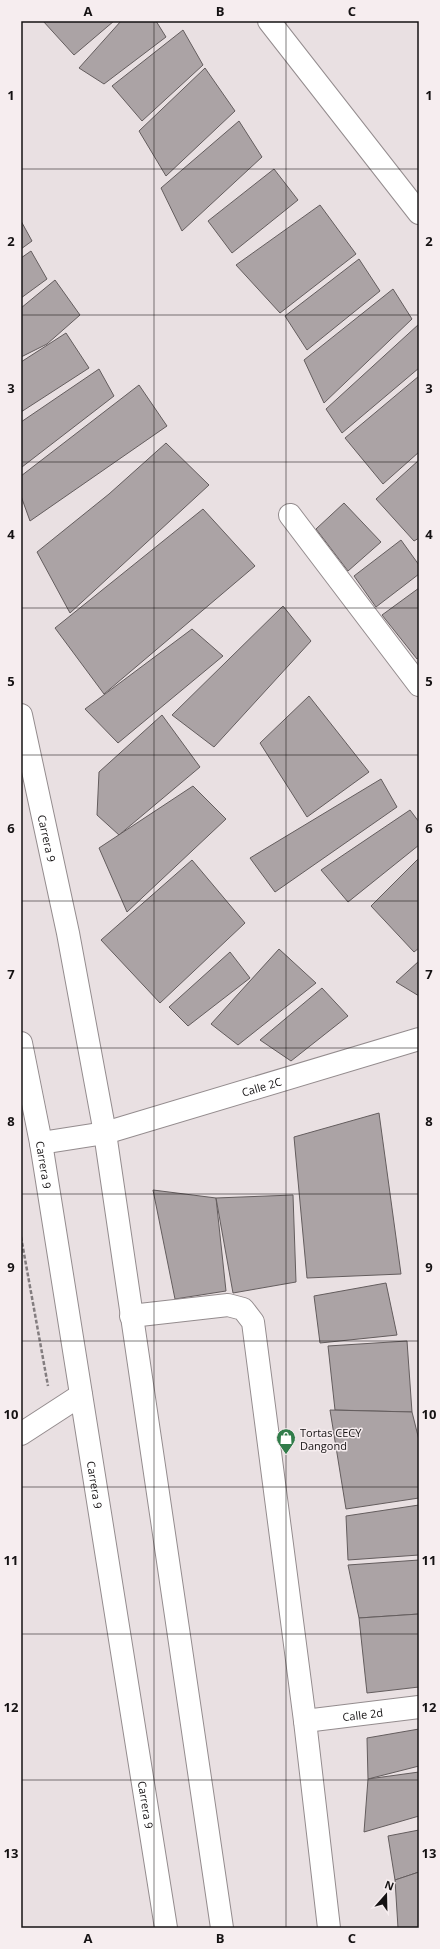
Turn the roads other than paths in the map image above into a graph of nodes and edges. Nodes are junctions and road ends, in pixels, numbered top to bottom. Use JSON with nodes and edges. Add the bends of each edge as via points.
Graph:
{"nodes":[{"id":1,"x":269,"y":21,"type":"edge"},
{"id":2,"x":419,"y":213,"type":"edge"},
{"id":3,"x":290,"y":515,"type":"dead end"},
{"id":4,"x":419,"y":685,"type":"edge"},
{"id":5,"x":21,"y":715,"type":"edge"},
{"id":6,"x":419,"y":1040,"type":"edge"},
{"id":7,"x":21,"y":1043,"type":"edge"},
{"id":8,"x":104,"y":1133,"type":"junction"},
{"id":9,"x":40,"y":1143,"type":"junction"},
{"id":10,"x":131,"y":1316,"type":"junction"},
{"id":11,"x":81,"y":1395,"type":"junction"},
{"id":12,"x":21,"y":1434,"type":"edge"},
{"id":13,"x":419,"y":1706,"type":"edge"},
{"id":14,"x":305,"y":1721,"type":"junction"},
{"id":15,"x":166,"y":1928,"type":"edge"},
{"id":16,"x":222,"y":1928,"type":"edge"},
{"id":17,"x":329,"y":1928,"type":"edge"}],
"edges":[{"from":1,"to":2,"type":"main road"},
{"from":3,"to":4,"type":"main road"},
{"from":5,"to":8,"type":"main road","name":"Carrera 9","via":[[68,933]]},
{"from":6,"to":8,"type":"main road","name":"Calle 2C"},
{"from":7,"to":9,"type":"main road","name":"Carrera 9"},
{"from":8,"to":9,"type":"main road","name":"Calle 2C"},
{"from":8,"to":10,"type":"main road","name":"Carrera 9"},
{"from":9,"to":11,"type":"main road","name":"Carrera 9"},
{"from":10,"to":14,"type":"main road","via":[[228,1305],[243,1309],[253,1322]]},
{"from":10,"to":16,"type":"main road","name":"Carrera 9"},
{"from":11,"to":12,"type":"main road"},
{"from":11,"to":15,"type":"main road","name":"Carrera 9"},
{"from":13,"to":14,"type":"main road","name":"Calle 2d"},
{"from":14,"to":17,"type":"main road"}]}
